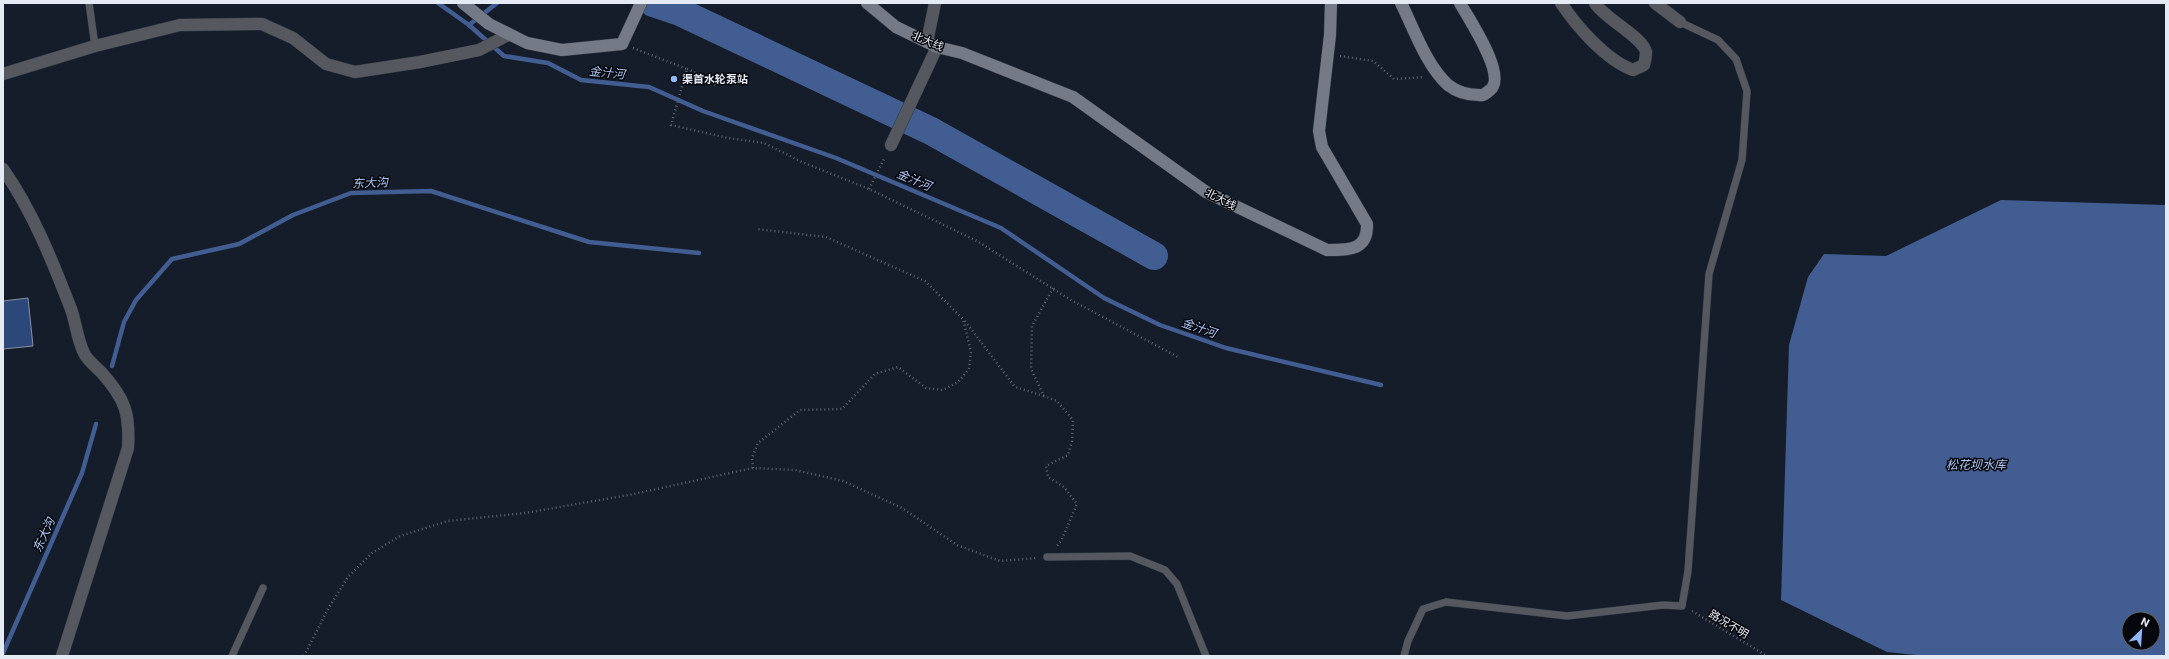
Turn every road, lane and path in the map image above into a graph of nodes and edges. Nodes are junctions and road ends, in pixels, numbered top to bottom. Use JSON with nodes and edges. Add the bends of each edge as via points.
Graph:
{"nodes":[{"id":1,"x":89,"y":3,"type":"edge"},
{"id":2,"x":463,"y":3,"type":"edge"},
{"id":3,"x":641,"y":3,"type":"edge"},
{"id":4,"x":867,"y":3,"type":"edge"},
{"id":5,"x":935,"y":3,"type":"edge"},
{"id":6,"x":1331,"y":3,"type":"edge"},
{"id":7,"x":1401,"y":3,"type":"edge"},
{"id":8,"x":1460,"y":3,"type":"edge"},
{"id":9,"x":1561,"y":3,"type":"edge"},
{"id":10,"x":1595,"y":3,"type":"edge"},
{"id":11,"x":1655,"y":3,"type":"edge"},
{"id":12,"x":1680,"y":22,"type":"joint"},
{"id":13,"x":503,"y":38,"type":"junction"},
{"id":14,"x":622,"y":44,"type":"junction"},
{"id":15,"x":932,"y":45,"type":"junction"},
{"id":16,"x":96,"y":46,"type":"junction"},
{"id":17,"x":1328,"y":54,"type":"junction"},
{"id":18,"x":687,"y":69,"type":"junction"},
{"id":19,"x":3,"y":74,"type":"edge"},
{"id":20,"x":1441,"y":76,"type":"junction"},
{"id":21,"x":717,"y":87,"type":"dead end"},
{"id":22,"x":891,"y":145,"type":"dead end"},
{"id":23,"x":3,"y":169,"type":"edge"},
{"id":24,"x":879,"y":170,"type":"dead end"},
{"id":25,"x":869,"y":188,"type":"junction"},
{"id":26,"x":757,"y":229,"type":"dead end"},
{"id":27,"x":1052,"y":288,"type":"junction"},
{"id":28,"x":963,"y":319,"type":"junction"},
{"id":29,"x":1178,"y":357,"type":"dead end"},
{"id":30,"x":1044,"y":396,"type":"junction"},
{"id":31,"x":753,"y":468,"type":"junction"},
{"id":32,"x":1047,"y":557,"type":"junction"},
{"id":33,"x":263,"y":588,"type":"dead end"},
{"id":34,"x":1682,"y":606,"type":"junction"},
{"id":35,"x":62,"y":656,"type":"edge"},
{"id":36,"x":232,"y":656,"type":"edge"},
{"id":37,"x":304,"y":656,"type":"edge"},
{"id":38,"x":1206,"y":656,"type":"edge"},
{"id":39,"x":1404,"y":656,"type":"edge"},
{"id":40,"x":1767,"y":656,"type":"edge"}],
"edges":[{"from":1,"to":16,"type":"lane"},
{"from":2,"to":13,"type":"street"},
{"from":3,"to":14,"type":"street"},
{"from":4,"to":15,"type":"street","name":"北大线","via":[[896,26]]},
{"from":5,"to":15,"type":"street"},
{"from":6,"to":17,"type":"street","name":"北大线"},
{"from":7,"to":20,"type":"street"},
{"from":8,"to":20,"type":"street","via":[[1493,64],[1495,76],[1492,88],[1482,96],[1470,95],[1449,85]]},
{"from":9,"to":10,"type":"street","via":[[1603,51],[1622,66],[1633,70],[1644,65],[1646,52],[1639,42],[1613,22]]},
{"from":11,"to":12,"type":"street"},
{"from":12,"to":34,"type":"lane","via":[[1718,40],[1736,59],[1747,91],[1742,160],[1709,274],[1688,571]]},
{"from":13,"to":14,"type":"street","via":[[562,50]]},
{"from":13,"to":16,"type":"street","via":[[479,50],[355,72],[326,64],[293,38],[262,24],[180,26]]},
{"from":14,"to":18,"type":"path"},
{"from":15,"to":17,"type":"street","name":"北大线","via":[[962,53],[1072,97],[1206,192],[1327,250],[1346,250],[1360,245],[1367,235],[1367,224],[1322,147],[1318,130]]},
{"from":15,"to":22,"type":"street","via":[[923,76]]},
{"from":16,"to":19,"type":"street"},
{"from":17,"to":20,"type":"path","via":[[1373,61],[1394,79]]},
{"from":18,"to":21,"type":"path","via":[[711,80]]},
{"from":18,"to":25,"type":"path","via":[[671,125],[764,143],[802,162]]},
{"from":23,"to":35,"type":"street","via":[[23,198],[41,235],[71,310],[84,354],[123,401],[129,424],[128,448]]},
{"from":24,"to":25,"type":"path"},
{"from":25,"to":27,"type":"path","via":[[977,241]]},
{"from":26,"to":28,"type":"path","via":[[826,237],[925,281]]},
{"from":27,"to":29,"type":"path"},
{"from":27,"to":30,"type":"path","via":[[1032,326],[1031,368]]},
{"from":28,"to":30,"type":"path","via":[[1015,387]]},
{"from":28,"to":31,"type":"path","via":[[971,352],[969,369],[958,382],[943,390],[926,388],[898,367],[875,374],[842,409],[800,410],[758,443],[752,458]]},
{"from":30,"to":32,"type":"path","via":[[1057,402],[1073,420],[1068,455],[1046,466],[1048,477],[1064,487],[1077,504],[1061,541]]},
{"from":31,"to":32,"type":"path","via":[[795,470],[843,481],[902,508],[957,545],[1000,561]]},
{"from":31,"to":37,"type":"path","via":[[634,494],[525,513],[448,521],[400,536],[372,553],[348,577]]},
{"from":32,"to":38,"type":"lane","via":[[1130,556],[1165,570],[1177,584]]},
{"from":33,"to":36,"type":"lane"},
{"from":34,"to":39,"type":"lane","via":[[1663,605],[1567,616],[1446,602],[1423,609]]},
{"from":34,"to":40,"type":"path","name":"路况不明"}]}
